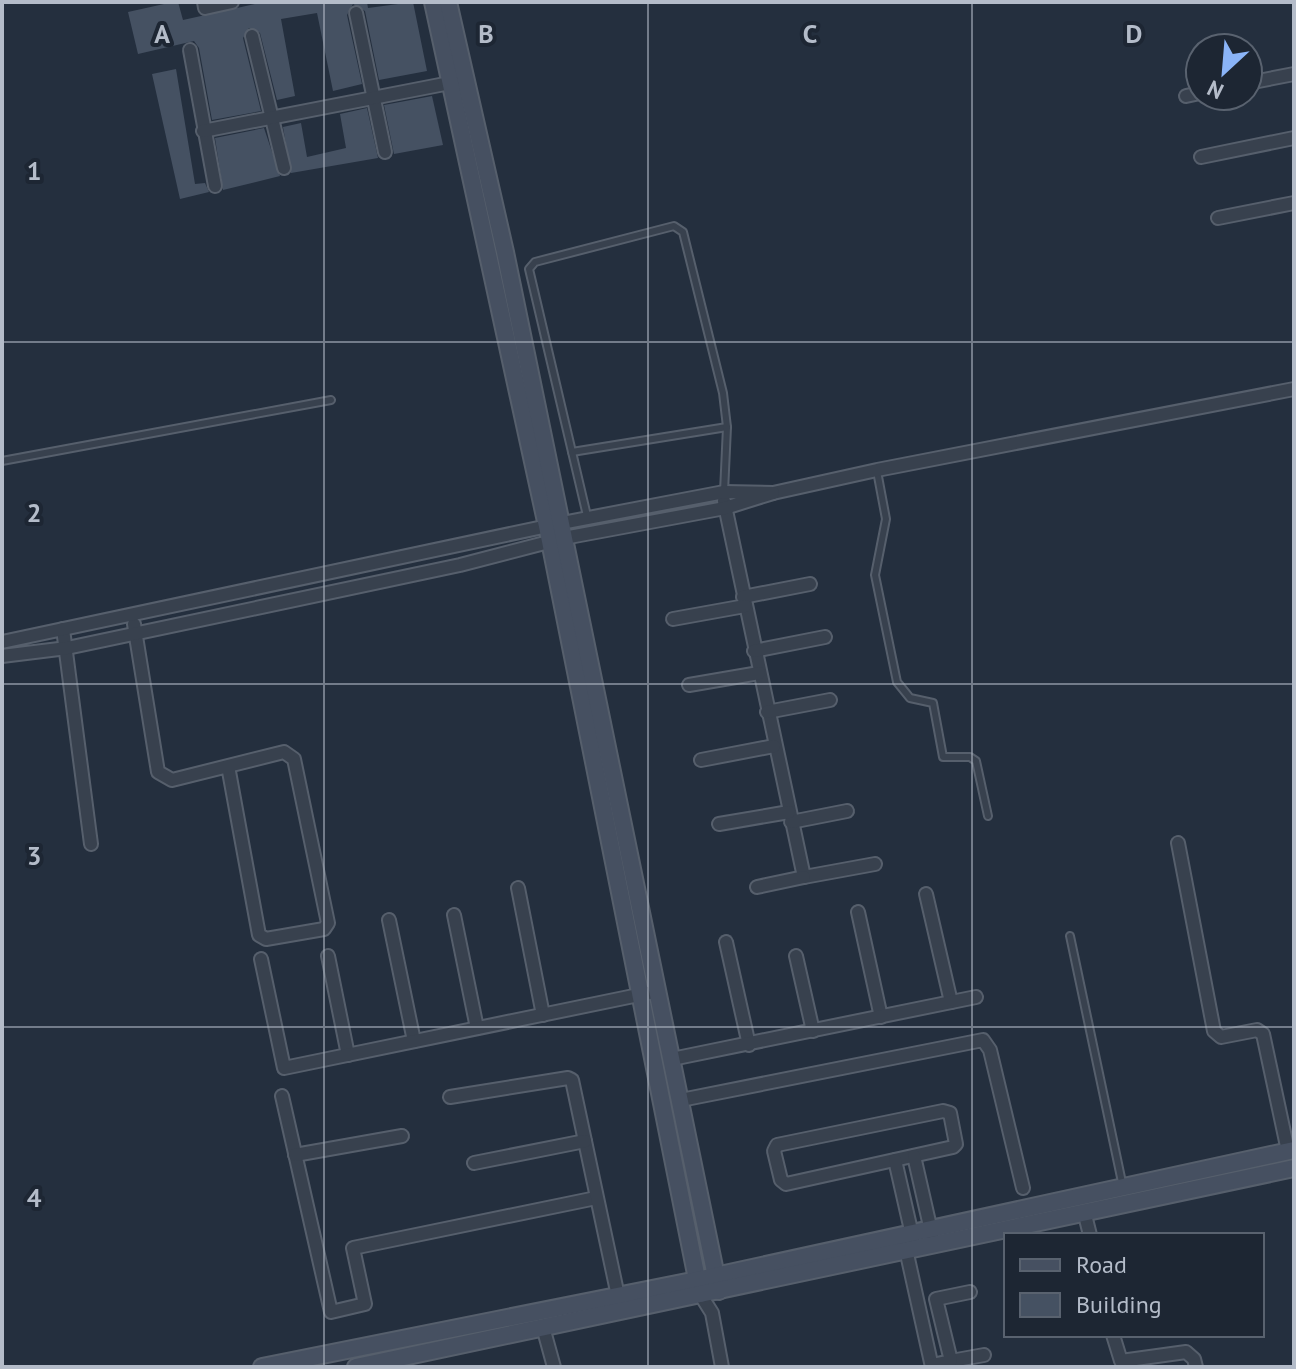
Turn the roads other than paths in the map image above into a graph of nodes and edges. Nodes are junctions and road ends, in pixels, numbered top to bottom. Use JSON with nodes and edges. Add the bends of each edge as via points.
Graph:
{"nodes":[{"id":1,"x":204,"y":2,"type":"edge"},
{"id":2,"x":232,"y":2,"type":"edge"},
{"id":3,"x":433,"y":2,"type":"edge"},
{"id":4,"x":448,"y":2,"type":"edge"},
{"id":5,"x":356,"y":13,"type":"dead end"},
{"id":6,"x":252,"y":36,"type":"dead end"},
{"id":7,"x":190,"y":50,"type":"dead end"},
{"id":8,"x":1294,"y":74,"type":"edge"},
{"id":9,"x":1264,"y":80,"type":"edge"},
{"id":10,"x":457,"y":82,"type":"junction"},
{"id":11,"x":373,"y":97,"type":"junction"},
{"id":12,"x":272,"y":117,"type":"junction"},
{"id":13,"x":203,"y":131,"type":"junction"},
{"id":14,"x":1294,"y":138,"type":"edge"},
{"id":15,"x":385,"y":152,"type":"dead end"},
{"id":16,"x":1201,"y":157,"type":"dead end"},
{"id":17,"x":284,"y":168,"type":"dead end"},
{"id":18,"x":215,"y":186,"type":"dead end"},
{"id":19,"x":1294,"y":203,"type":"edge"},
{"id":20,"x":1218,"y":218,"type":"dead end"},
{"id":21,"x":1294,"y":389,"type":"edge"},
{"id":22,"x":331,"y":400,"type":"dead end"},
{"id":23,"x":727,"y":427,"type":"junction"},
{"id":24,"x":572,"y":452,"type":"junction"},
{"id":25,"x":2,"y":461,"type":"edge"},
{"id":26,"x":877,"y":470,"type":"junction"},
{"id":27,"x":724,"y":492,"type":"junction"},
{"id":28,"x":773,"y":493,"type":"junction"},
{"id":29,"x":725,"y":508,"type":"junction"},
{"id":30,"x":587,"y":518,"type":"junction"},
{"id":31,"x":556,"y":532,"type":"junction"},
{"id":32,"x":592,"y":533,"type":"junction"},
{"id":33,"x":810,"y":584,"type":"dead end"},
{"id":34,"x":744,"y":602,"type":"junction"},
{"id":35,"x":131,"y":614,"type":"junction"},
{"id":36,"x":673,"y":619,"type":"dead end"},
{"id":37,"x":63,"y":629,"type":"junction"},
{"id":38,"x":136,"y":632,"type":"junction"},
{"id":39,"x":825,"y":637,"type":"dead end"},
{"id":40,"x":2,"y":642,"type":"edge"},
{"id":41,"x":67,"y":648,"type":"junction"},
{"id":42,"x":754,"y":651,"type":"junction"},
{"id":43,"x":2,"y":656,"type":"edge"},
{"id":44,"x":759,"y":673,"type":"junction"},
{"id":45,"x":689,"y":685,"type":"dead end"},
{"id":46,"x":830,"y":700,"type":"dead end"},
{"id":47,"x":767,"y":712,"type":"junction"},
{"id":48,"x":774,"y":746,"type":"junction"},
{"id":49,"x":701,"y":760,"type":"dead end"},
{"id":50,"x":228,"y":766,"type":"junction"},
{"id":51,"x":847,"y":811,"type":"dead end"},
{"id":52,"x":988,"y":816,"type":"dead end"},
{"id":53,"x":790,"y":817,"type":"junction"},
{"id":54,"x":719,"y":824,"type":"dead end"},
{"id":55,"x":1178,"y":843,"type":"dead end"},
{"id":56,"x":91,"y":844,"type":"dead end"},
{"id":57,"x":875,"y":864,"type":"dead end"},
{"id":58,"x":804,"y":877,"type":"junction"},
{"id":59,"x":757,"y":887,"type":"dead end"},
{"id":60,"x":518,"y":888,"type":"dead end"},
{"id":61,"x":926,"y":894,"type":"dead end"},
{"id":62,"x":858,"y":912,"type":"dead end"},
{"id":63,"x":454,"y":915,"type":"dead end"},
{"id":64,"x":389,"y":920,"type":"dead end"},
{"id":65,"x":1070,"y":936,"type":"dead end"},
{"id":66,"x":726,"y":942,"type":"dead end"},
{"id":67,"x":328,"y":956,"type":"dead end"},
{"id":68,"x":796,"y":956,"type":"dead end"},
{"id":69,"x":261,"y":959,"type":"dead end"},
{"id":70,"x":658,"y":991,"type":"junction"},
{"id":71,"x":640,"y":995,"type":"junction"},
{"id":72,"x":976,"y":997,"type":"dead end"},
{"id":73,"x":951,"y":1002,"type":"junction"},
{"id":74,"x":543,"y":1015,"type":"junction"},
{"id":75,"x":881,"y":1017,"type":"junction"},
{"id":76,"x":477,"y":1028,"type":"junction"},
{"id":77,"x":813,"y":1031,"type":"junction"},
{"id":78,"x":414,"y":1041,"type":"junction"},
{"id":79,"x":749,"y":1045,"type":"junction"},
{"id":80,"x":348,"y":1055,"type":"junction"},
{"id":81,"x":672,"y":1059,"type":"junction"},
{"id":82,"x":282,"y":1096,"type":"dead end"},
{"id":83,"x":450,"y":1097,"type":"dead end"},
{"id":84,"x":681,"y":1100,"type":"junction"},
{"id":85,"x":402,"y":1136,"type":"dead end"},
{"id":86,"x":585,"y":1141,"type":"junction"},
{"id":87,"x":1291,"y":1151,"type":"edge"},
{"id":88,"x":295,"y":1155,"type":"junction"},
{"id":89,"x":914,"y":1156,"type":"junction"},
{"id":90,"x":895,"y":1160,"type":"junction"},
{"id":91,"x":474,"y":1163,"type":"dead end"},
{"id":92,"x":1294,"y":1168,"type":"edge"},
{"id":93,"x":1023,"y":1188,"type":"dead end"},
{"id":94,"x":1125,"y":1195,"type":"junction"},
{"id":95,"x":596,"y":1198,"type":"junction"},
{"id":96,"x":1084,"y":1211,"type":"junction"},
{"id":97,"x":1090,"y":1233,"type":"edge"},
{"id":98,"x":932,"y":1236,"type":"junction"},
{"id":99,"x":909,"y":1242,"type":"junction"},
{"id":100,"x":718,"y":1284,"type":"junction"},
{"id":101,"x":699,"y":1287,"type":"junction"},
{"id":102,"x":970,"y":1292,"type":"dead end"},
{"id":103,"x":618,"y":1296,"type":"junction"},
{"id":104,"x":936,"y":1299,"type":"junction"},
{"id":105,"x":918,"y":1302,"type":"junction"},
{"id":106,"x":712,"y":1313,"type":"junction"},
{"id":107,"x":543,"y":1327,"type":"junction"},
{"id":108,"x":1114,"y":1337,"type":"edge"},
{"id":109,"x":984,"y":1355,"type":"dead end"},
{"id":110,"x":951,"y":1361,"type":"junction"},
{"id":111,"x":932,"y":1366,"type":"edge"},
{"id":112,"x":262,"y":1367,"type":"edge"},
{"id":113,"x":356,"y":1367,"type":"edge"},
{"id":114,"x":554,"y":1367,"type":"edge"},
{"id":115,"x":722,"y":1367,"type":"edge"},
{"id":116,"x":1196,"y":1367,"type":"edge"}],
"edges":[{"from":1,"to":2,"type":"street","via":[[205,8]]},
{"from":3,"to":10,"type":"street"},
{"from":4,"to":10,"type":"street"},
{"from":5,"to":11,"type":"street"},
{"from":6,"to":12,"type":"street"},
{"from":7,"to":13,"type":"street"},
{"from":8,"to":9,"type":"street"},
{"from":10,"to":11,"type":"street"},
{"from":10,"to":31,"type":"street"},
{"from":11,"to":12,"type":"street"},
{"from":11,"to":15,"type":"street"},
{"from":12,"to":13,"type":"street"},
{"from":12,"to":17,"type":"street"},
{"from":13,"to":18,"type":"street"},
{"from":14,"to":16,"type":"street"},
{"from":19,"to":20,"type":"street"},
{"from":21,"to":26,"type":"street"},
{"from":22,"to":25,"type":"lane"},
{"from":23,"to":24,"type":"lane"},
{"from":23,"to":24,"type":"lane","via":[[683,232],[674,226],[535,262],[529,269]]},
{"from":23,"to":27,"type":"lane"},
{"from":24,"to":30,"type":"lane"},
{"from":26,"to":28,"type":"street"},
{"from":26,"to":52,"type":"lane","via":[[886,519],[875,575],[897,682],[910,698],[933,703],[943,757],[976,761]]},
{"from":27,"to":28,"type":"street"},
{"from":27,"to":29,"type":"street"},
{"from":27,"to":30,"type":"street"},
{"from":28,"to":29,"type":"street"},
{"from":29,"to":32,"type":"street"},
{"from":29,"to":34,"type":"street"},
{"from":30,"to":31,"type":"street"},
{"from":30,"to":32,"type":"lane"},
{"from":31,"to":32,"type":"street"},
{"from":31,"to":35,"type":"street"},
{"from":31,"to":38,"type":"street","via":[[460,565]]},
{"from":31,"to":70,"type":"street"},
{"from":31,"to":71,"type":"street"},
{"from":33,"to":34,"type":"street"},
{"from":34,"to":36,"type":"street"},
{"from":34,"to":42,"type":"street"},
{"from":35,"to":37,"type":"street"},
{"from":35,"to":38,"type":"street"},
{"from":37,"to":40,"type":"street"},
{"from":37,"to":41,"type":"street"},
{"from":38,"to":41,"type":"street"},
{"from":38,"to":50,"type":"street","via":[[158,772],[172,780]]},
{"from":39,"to":42,"type":"street"},
{"from":41,"to":43,"type":"street"},
{"from":41,"to":56,"type":"street"},
{"from":42,"to":44,"type":"street"},
{"from":44,"to":45,"type":"street"},
{"from":44,"to":47,"type":"street"},
{"from":46,"to":47,"type":"street"},
{"from":47,"to":48,"type":"street"},
{"from":48,"to":49,"type":"street"},
{"from":48,"to":53,"type":"street"},
{"from":50,"to":50,"type":"street","via":[[284,752],[294,759],[328,923],[324,929],[266,939],[259,935]]},
{"from":51,"to":53,"type":"street"},
{"from":53,"to":54,"type":"street"},
{"from":53,"to":58,"type":"street"},
{"from":55,"to":87,"type":"street","via":[[1214,1031],[1221,1037],[1257,1030],[1263,1034]]},
{"from":57,"to":58,"type":"street"},
{"from":58,"to":59,"type":"street"},
{"from":60,"to":74,"type":"street"},
{"from":61,"to":73,"type":"street"},
{"from":62,"to":75,"type":"street"},
{"from":63,"to":76,"type":"street"},
{"from":64,"to":78,"type":"street"},
{"from":65,"to":94,"type":"lane"},
{"from":66,"to":79,"type":"street"},
{"from":67,"to":80,"type":"street"},
{"from":68,"to":77,"type":"street"},
{"from":69,"to":80,"type":"street","via":[[284,1068]]},
{"from":70,"to":71,"type":"street"},
{"from":70,"to":81,"type":"street"},
{"from":71,"to":74,"type":"street"},
{"from":71,"to":101,"type":"street"},
{"from":72,"to":73,"type":"street"},
{"from":73,"to":75,"type":"street"},
{"from":74,"to":76,"type":"street"},
{"from":75,"to":77,"type":"street"},
{"from":76,"to":78,"type":"street"},
{"from":77,"to":79,"type":"street"},
{"from":78,"to":80,"type":"street"},
{"from":79,"to":81,"type":"street"},
{"from":81,"to":84,"type":"street"},
{"from":82,"to":88,"type":"street"},
{"from":83,"to":86,"type":"street","via":[[570,1078]]},
{"from":84,"to":93,"type":"street","via":[[983,1040],[990,1050]]},
{"from":84,"to":100,"type":"street"},
{"from":85,"to":88,"type":"street"},
{"from":86,"to":91,"type":"street"},
{"from":86,"to":95,"type":"street"},
{"from":87,"to":94,"type":"street"},
{"from":88,"to":95,"type":"street","via":[[332,1312],[366,1302],[353,1248]]},
{"from":89,"to":90,"type":"street"},
{"from":89,"to":90,"type":"street","via":[[955,1146],[950,1113],[777,1145],[774,1151],[786,1184]]},
{"from":89,"to":98,"type":"street"},
{"from":90,"to":99,"type":"street"},
{"from":92,"to":94,"type":"street"},
{"from":94,"to":96,"type":"street"},
{"from":94,"to":98,"type":"street"},
{"from":95,"to":103,"type":"street"},
{"from":96,"to":97,"type":"street"},
{"from":96,"to":98,"type":"street"},
{"from":98,"to":99,"type":"street"},
{"from":99,"to":100,"type":"street"},
{"from":99,"to":105,"type":"street"},
{"from":100,"to":101,"type":"street"},
{"from":100,"to":106,"type":"street"},
{"from":101,"to":103,"type":"street"},
{"from":101,"to":106,"type":"street"},
{"from":101,"to":107,"type":"street"},
{"from":102,"to":104,"type":"street"},
{"from":103,"to":112,"type":"street"},
{"from":104,"to":105,"type":"street"},
{"from":104,"to":110,"type":"street"},
{"from":105,"to":111,"type":"street"},
{"from":106,"to":115,"type":"street"},
{"from":107,"to":113,"type":"street"},
{"from":107,"to":114,"type":"street"},
{"from":108,"to":116,"type":"street","via":[[1121,1361],[1186,1352]]},
{"from":109,"to":110,"type":"street"},
{"from":110,"to":111,"type":"street"}]}
